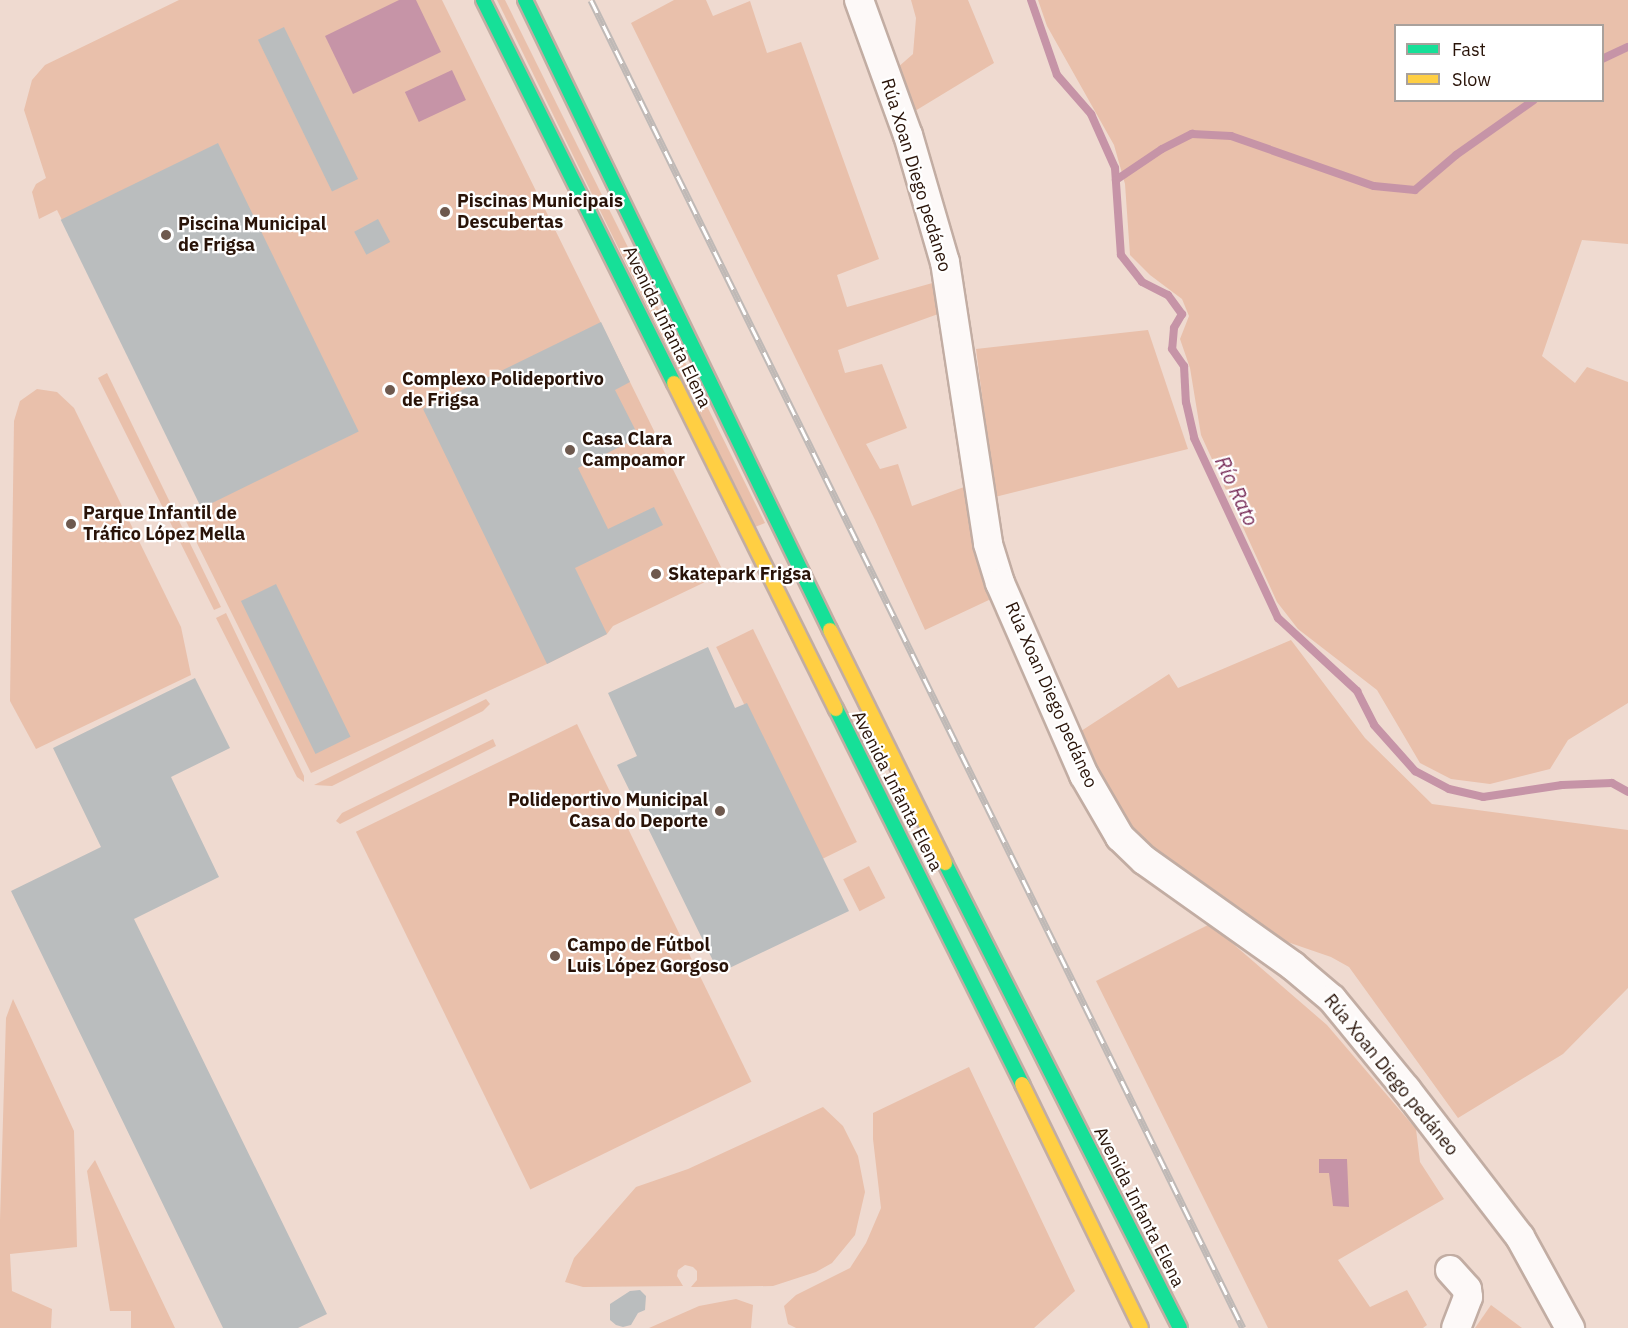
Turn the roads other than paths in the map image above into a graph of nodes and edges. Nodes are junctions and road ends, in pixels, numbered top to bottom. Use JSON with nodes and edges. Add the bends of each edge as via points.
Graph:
{"nodes":[{"id":1,"x":483,"y":0,"type":"edge"},
{"id":2,"x":525,"y":0,"type":"edge"},
{"id":3,"x":859,"y":0,"type":"edge"},
{"id":4,"x":783,"y":567,"type":"junction"},
{"id":5,"x":1005,"y":1015,"type":"junction"},
{"id":6,"x":1450,"y":1270,"type":"dead end"},
{"id":7,"x":1141,"y":1328,"type":"edge"},
{"id":8,"x":1180,"y":1328,"type":"edge"},
{"id":9,"x":1456,"y":1328,"type":"edge"},
{"id":10,"x":1570,"y":1328,"type":"edge"}],
"edges":[{"from":1,"to":4,"type":"street","name":"Avenida Infanta Elena"},
{"from":2,"to":4,"type":"street","name":"Avenida Infanta Elena"},
{"from":3,"to":10,"type":"street","name":"Rúa Xoan Diego pedáneo","via":[[908,135],[945,262],[988,544],[1000,583],[1083,775],[1120,837],[1144,860],[1332,999],[1407,1089],[1520,1237]]},
{"from":4,"to":5,"type":"street","name":"Avenida Infanta Elena"},
{"from":4,"to":5,"type":"street","name":"Avenida Infanta Elena","via":[[915,804]]},
{"from":5,"to":7,"type":"street","name":"Avenida Infanta Elena"},
{"from":5,"to":8,"type":"street","name":"Avenida Infanta Elena"},
{"from":6,"to":9,"type":"street","via":[[1467,1289],[1468,1297]]}]}
